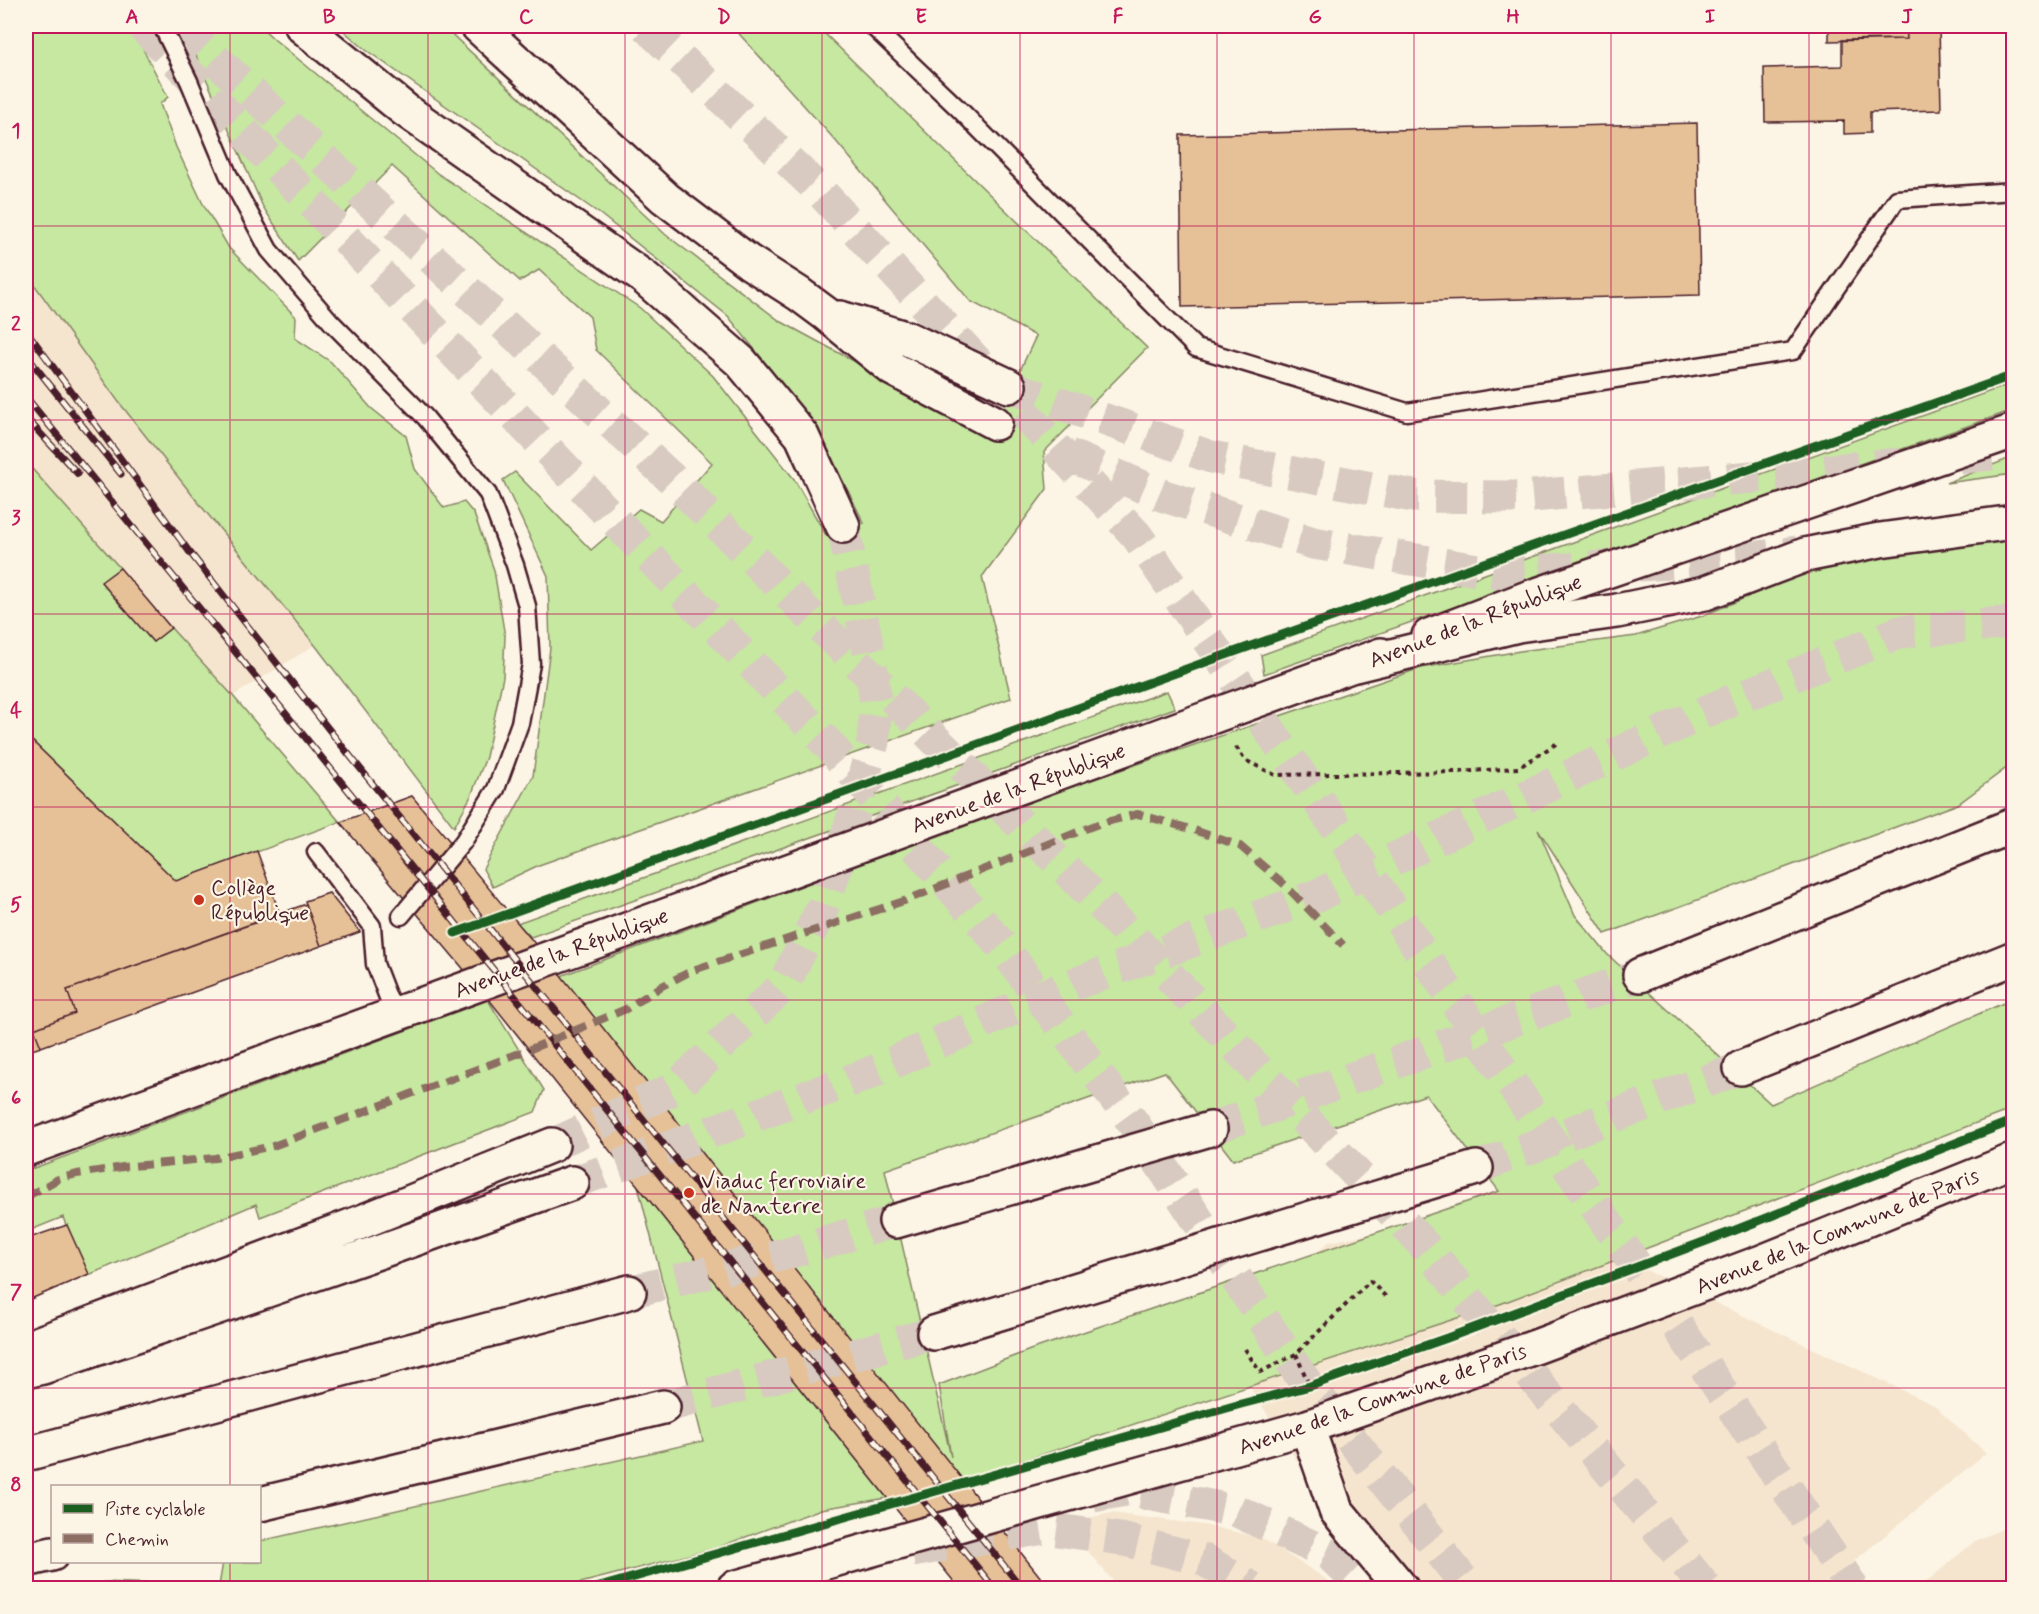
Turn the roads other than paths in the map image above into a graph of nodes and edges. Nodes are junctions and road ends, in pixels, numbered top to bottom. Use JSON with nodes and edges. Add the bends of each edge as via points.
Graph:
{"nodes":[{"id":1,"x":162,"y":26,"type":"edge"},
{"id":2,"x":302,"y":26,"type":"edge"},
{"id":3,"x":478,"y":26,"type":"edge"},
{"id":4,"x":872,"y":26,"type":"edge"},
{"id":5,"x":2013,"y":191,"type":"edge"},
{"id":6,"x":826,"y":314,"type":"junction"},
{"id":7,"x":1009,"y":386,"type":"tunnel mouth"},
{"id":8,"x":995,"y":423,"type":"dead end"},
{"id":9,"x":2013,"y":431,"type":"edge"},
{"id":10,"x":2013,"y":522,"type":"edge"},
{"id":11,"x":843,"y":526,"type":"tunnel mouth"},
{"id":12,"x":1355,"y":665,"type":"junction"},
{"id":13,"x":2013,"y":825,"type":"edge"},
{"id":14,"x":316,"y":852,"type":"dead end"},
{"id":15,"x":401,"y":916,"type":"dead end"},
{"id":16,"x":2013,"y":958,"type":"edge"},
{"id":17,"x":1640,"y":975,"type":"tunnel mouth"},
{"id":18,"x":394,"y":1013,"type":"junction"},
{"id":19,"x":1741,"y":1068,"type":"tunnel mouth"},
{"id":20,"x":1210,"y":1129,"type":"tunnel mouth"},
{"id":21,"x":552,"y":1145,"type":"tunnel mouth"},
{"id":22,"x":26,"y":1149,"type":"edge"},
{"id":23,"x":2013,"y":1160,"type":"edge"},
{"id":24,"x":1476,"y":1168,"type":"tunnel mouth"},
{"id":25,"x":572,"y":1182,"type":"tunnel mouth"},
{"id":26,"x":896,"y":1221,"type":"tunnel mouth"},
{"id":27,"x":629,"y":1292,"type":"tunnel mouth"},
{"id":28,"x":934,"y":1333,"type":"tunnel mouth"},
{"id":29,"x":26,"y":1348,"type":"edge"},
{"id":30,"x":26,"y":1371,"type":"edge"},
{"id":31,"x":663,"y":1407,"type":"tunnel mouth"},
{"id":32,"x":1307,"y":1426,"type":"junction"},
{"id":33,"x":26,"y":1454,"type":"edge"},
{"id":34,"x":261,"y":1504,"type":"edge"},
{"id":35,"x":51,"y":1554,"type":"edge"},
{"id":36,"x":26,"y":1560,"type":"edge"},
{"id":37,"x":734,"y":1588,"type":"edge"},
{"id":38,"x":1401,"y":1588,"type":"edge"}],
"edges":[{"from":1,"to":15,"type":"lane","via":[[228,174],[268,250],[332,323],[425,417],[488,494],[527,606],[529,676],[520,723],[496,789],[463,842]]},
{"from":2,"to":11,"type":"main road","via":[[405,110],[645,278],[741,362],[802,436]]},
{"from":3,"to":6,"type":"main road","via":[[665,198]]},
{"from":4,"to":5,"type":"lane","via":[[1196,348],[1407,412],[1793,351],[1897,199]]},
{"from":6,"to":7,"type":"main road","via":[[908,339]]},
{"from":6,"to":8,"type":"main road","via":[[893,369]]},
{"from":9,"to":12,"type":"main road","name":"Avenue de la République","via":[[1528,598]]},
{"from":10,"to":12,"type":"main road","via":[[1880,540],[1805,555],[1706,593],[1518,625]]},
{"from":12,"to":18,"type":"main road","name":"Avenue de la République"},
{"from":13,"to":17,"type":"main road"},
{"from":14,"to":18,"type":"lane","via":[[372,926],[375,964]]},
{"from":16,"to":19,"type":"main road"},
{"from":18,"to":22,"type":"main road","name":"Avenue de la République"},
{"from":20,"to":26,"type":"main road"},
{"from":21,"to":29,"type":"main road","via":[[359,1223]]},
{"from":23,"to":32,"type":"main road","name":"Avenue de la Commune de Paris","via":[[1759,1263],[1549,1342]]},
{"from":24,"to":28,"type":"main road"},
{"from":25,"to":30,"type":"main road"},
{"from":27,"to":33,"type":"main road"},
{"from":31,"to":34,"type":"main road"},
{"from":32,"to":37,"type":"main road","name":"Avenue de la Commune de Paris"},
{"from":32,"to":38,"type":"main road","via":[[1336,1510]]},
{"from":35,"to":36,"type":"main road"}]}
